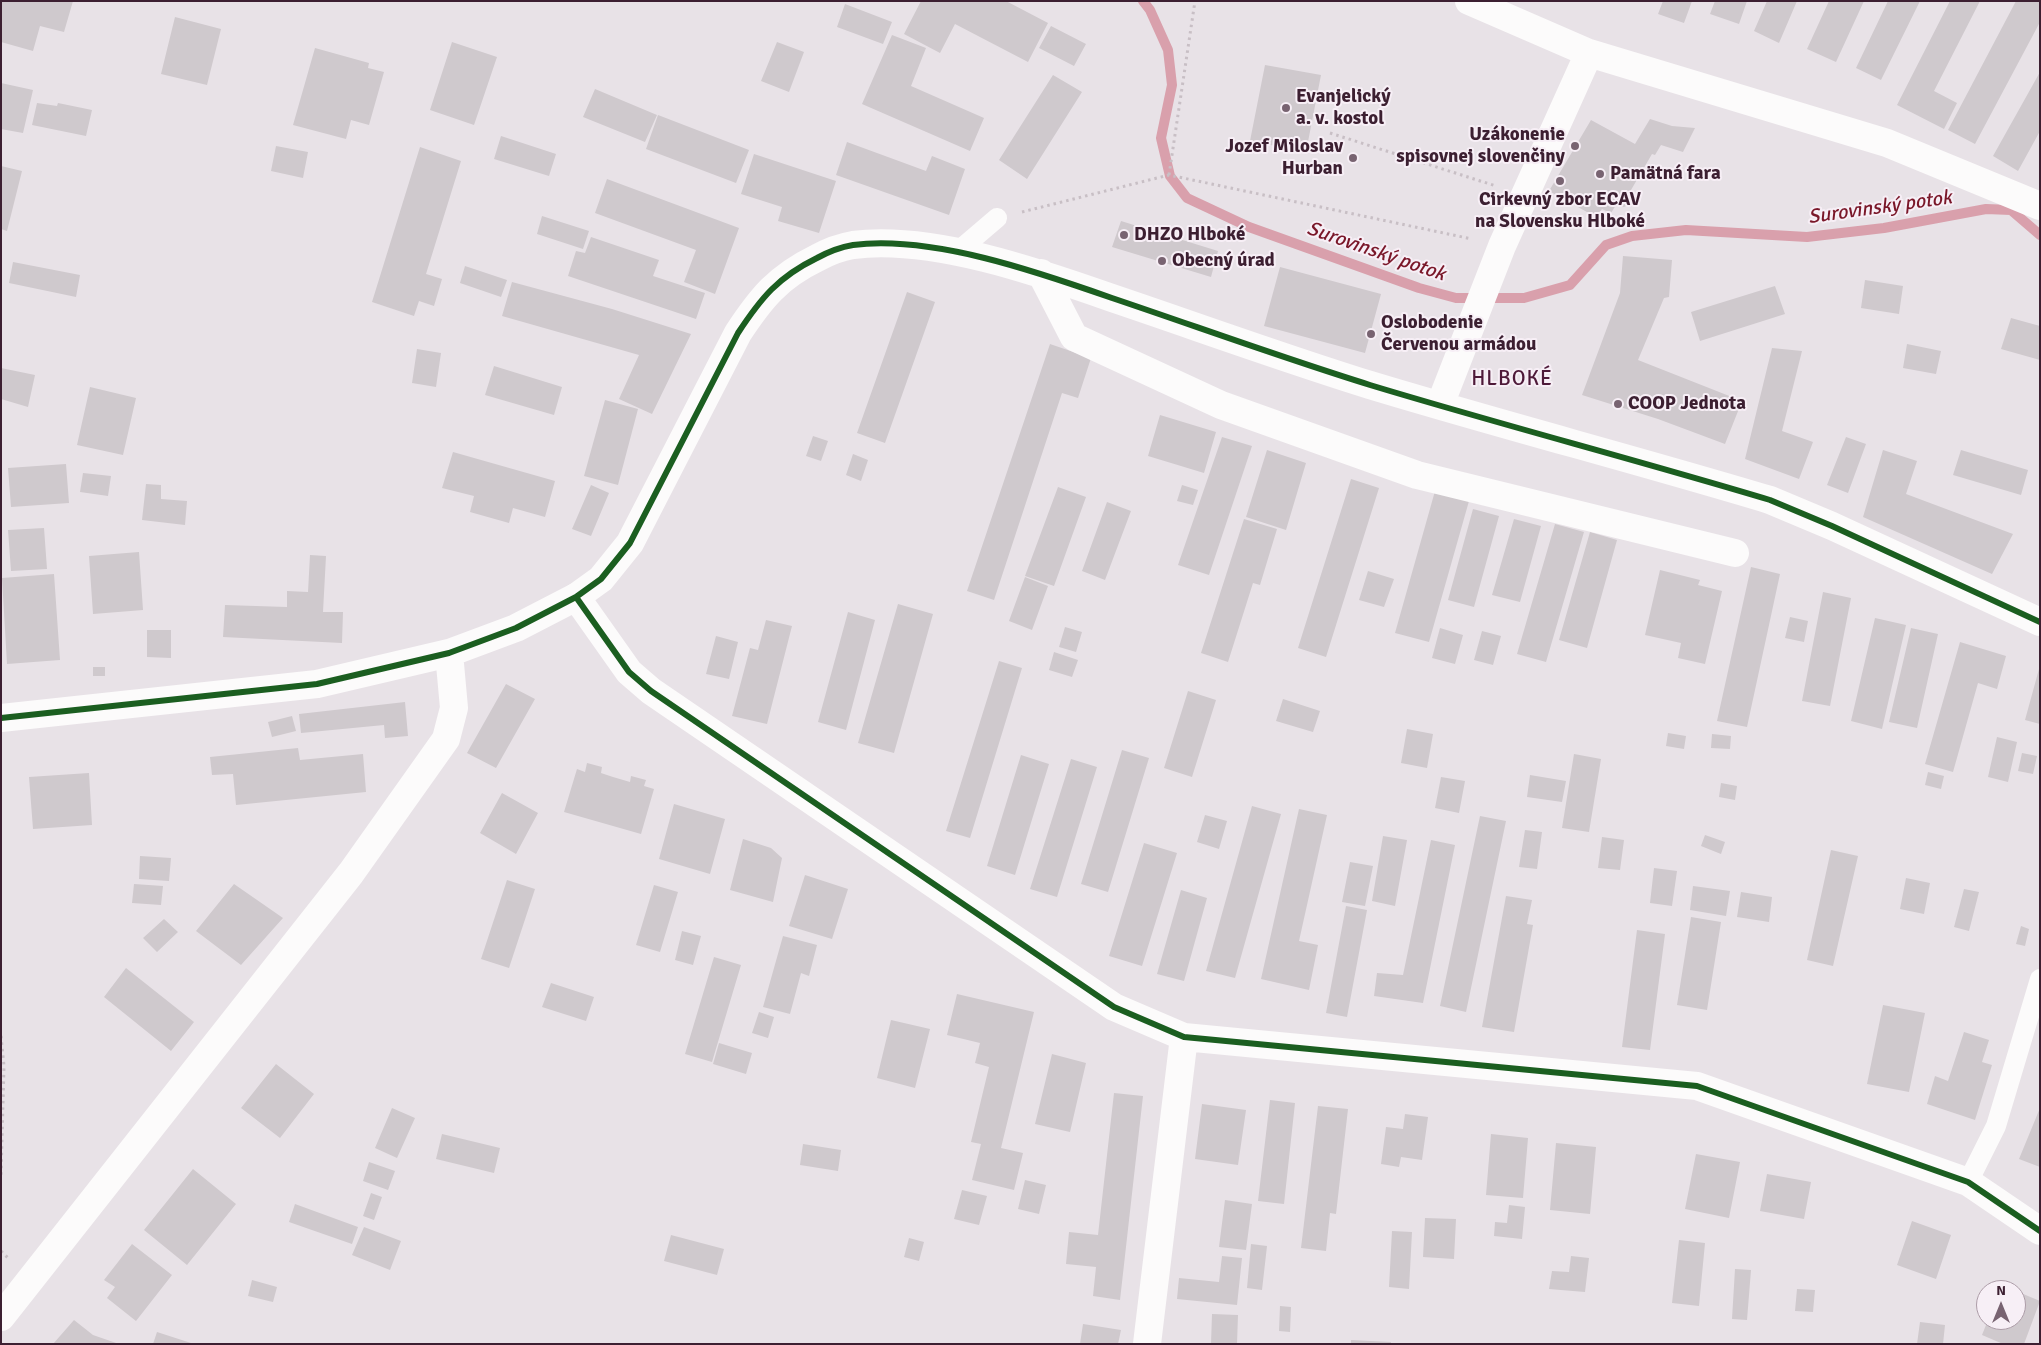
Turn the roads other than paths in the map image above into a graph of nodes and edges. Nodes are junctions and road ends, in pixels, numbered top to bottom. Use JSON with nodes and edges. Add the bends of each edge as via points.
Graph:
{"nodes":[{"id":1,"x":1469,"y":1,"type":"edge"},
{"id":2,"x":1589,"y":53,"type":"junction"},
{"id":3,"x":2040,"y":206,"type":"edge"},
{"id":4,"x":997,"y":218,"type":"road end"},
{"id":5,"x":956,"y":253,"type":"junction"},
{"id":6,"x":1041,"y":273,"type":"junction"},
{"id":7,"x":1440,"y":405,"type":"junction"},
{"id":8,"x":1735,"y":553,"type":"dead end"},
{"id":9,"x":576,"y":597,"type":"junction"},
{"id":10,"x":2040,"y":622,"type":"edge"},
{"id":11,"x":450,"y":653,"type":"junction"},
{"id":12,"x":1,"y":718,"type":"edge"},
{"id":13,"x":2040,"y":979,"type":"edge"},
{"id":14,"x":1184,"y":1037,"type":"junction"},
{"id":15,"x":1968,"y":1182,"type":"junction"},
{"id":16,"x":2040,"y":1231,"type":"edge"},
{"id":17,"x":1,"y":1318,"type":"edge"},
{"id":18,"x":1147,"y":1344,"type":"edge"}],
"edges":[{"from":1,"to":2,"type":"street"},
{"from":2,"to":3,"type":"street","via":[[1888,143]]},
{"from":2,"to":7,"type":"street","via":[[1502,246]]},
{"from":4,"to":5,"type":"lane"},
{"from":5,"to":6,"type":"street"},
{"from":5,"to":9,"type":"street","via":[[920,246],[851,245],[796,268],[773,285],[738,333],[630,543],[601,578]]},
{"from":6,"to":7,"type":"street"},
{"from":6,"to":8,"type":"street","via":[[1074,337],[1221,406],[1418,475]]},
{"from":7,"to":10,"type":"street","via":[[1770,500]]},
{"from":9,"to":11,"type":"street","via":[[516,628]]},
{"from":9,"to":14,"type":"street","via":[[629,672],[651,691],[1114,1007]]},
{"from":11,"to":12,"type":"street","via":[[317,684]]},
{"from":11,"to":17,"type":"street","via":[[454,708],[446,739],[351,872]]},
{"from":13,"to":15,"type":"lane","via":[[1996,1126]]},
{"from":14,"to":15,"type":"street","via":[[1697,1086]]},
{"from":14,"to":18,"type":"street"},
{"from":15,"to":16,"type":"street"}]}
